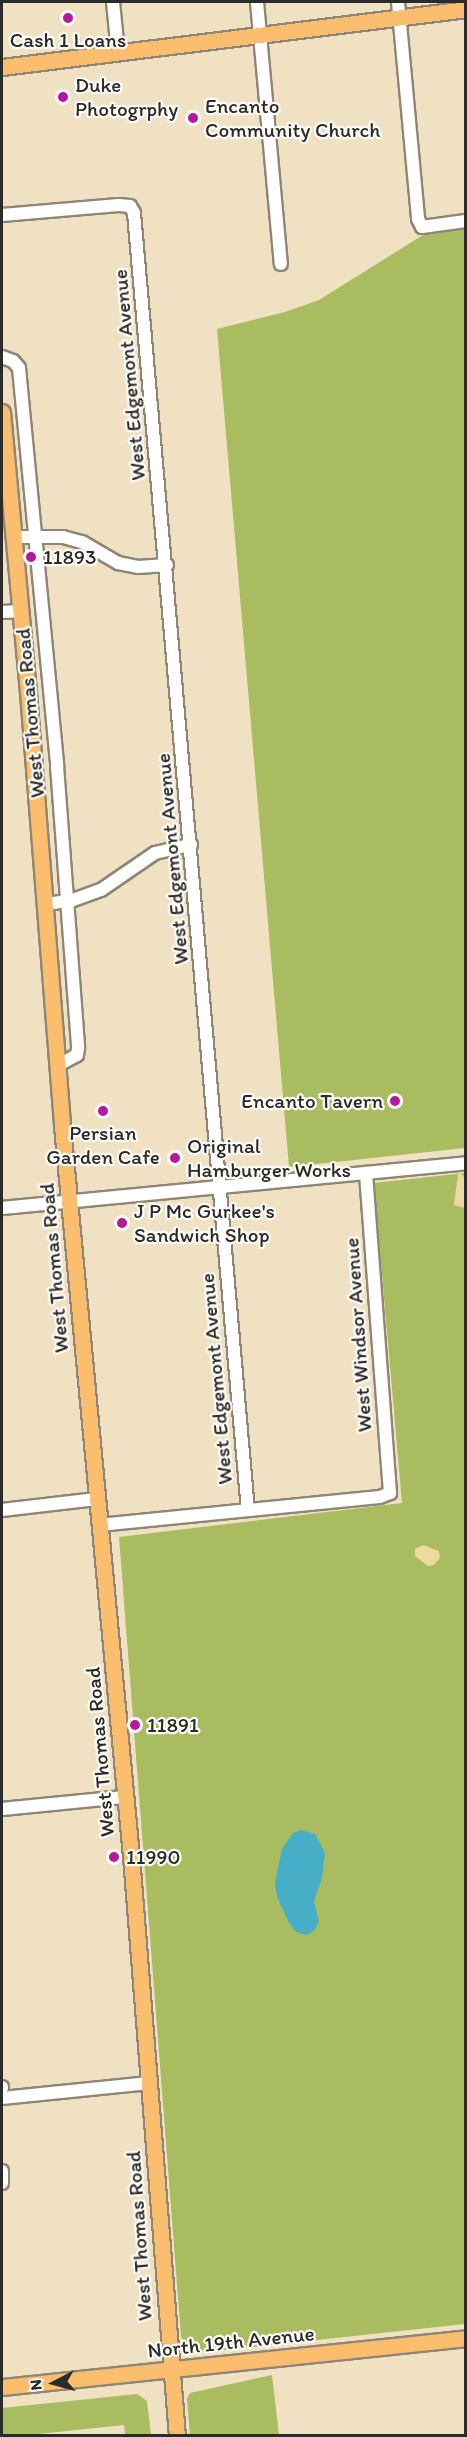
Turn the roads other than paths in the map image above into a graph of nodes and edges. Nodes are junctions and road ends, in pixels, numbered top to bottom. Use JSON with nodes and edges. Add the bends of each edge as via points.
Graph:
{"nodes":[{"id":1,"x":113,"y":2,"type":"edge"},
{"id":2,"x":257,"y":2,"type":"edge"},
{"id":3,"x":399,"y":9,"type":"edge"},
{"id":4,"x":465,"y":9,"type":"edge"},
{"id":5,"x":261,"y":34,"type":"junction"},
{"id":6,"x":118,"y":52,"type":"junction"},
{"id":7,"x":2,"y":67,"type":"edge"},
{"id":8,"x":2,"y":215,"type":"edge"},
{"id":9,"x":465,"y":221,"type":"edge"},
{"id":10,"x":282,"y":264,"type":"dead end"},
{"id":11,"x":2,"y":357,"type":"edge"},
{"id":12,"x":2,"y":412,"type":"edge"},
{"id":13,"x":36,"y":535,"type":"junction"},
{"id":14,"x":14,"y":537,"type":"junction"},
{"id":15,"x":167,"y":565,"type":"junction"},
{"id":16,"x":21,"y":611,"type":"junction"},
{"id":17,"x":2,"y":612,"type":"edge"},
{"id":18,"x":191,"y":845,"type":"junction"},
{"id":19,"x":67,"y":900,"type":"junction"},
{"id":20,"x":46,"y":904,"type":"junction"},
{"id":21,"x":58,"y":1065,"type":"junction"},
{"id":22,"x":465,"y":1163,"type":"edge"},
{"id":23,"x":366,"y":1173,"type":"junction"},
{"id":24,"x":218,"y":1188,"type":"junction"},
{"id":25,"x":69,"y":1202,"type":"junction"},
{"id":26,"x":2,"y":1208,"type":"edge"},
{"id":27,"x":96,"y":1499,"type":"junction"},
{"id":28,"x":2,"y":1510,"type":"edge"},
{"id":29,"x":248,"y":1510,"type":"junction"},
{"id":30,"x":99,"y":1526,"type":"junction"},
{"id":31,"x":125,"y":1797,"type":"junction"},
{"id":32,"x":2,"y":1809,"type":"edge"},
{"id":33,"x":149,"y":2083,"type":"junction"},
{"id":34,"x":2,"y":2098,"type":"edge"},
{"id":35,"x":465,"y":2338,"type":"edge"},
{"id":36,"x":170,"y":2369,"type":"junction"},
{"id":37,"x":2,"y":2387,"type":"edge"},
{"id":38,"x":177,"y":2436,"type":"edge"}],
"edges":[{"from":1,"to":6,"type":"street"},
{"from":2,"to":5,"type":"street"},
{"from":3,"to":4,"type":"main road"},
{"from":3,"to":5,"type":"main road"},
{"from":3,"to":9,"type":"street","via":[[418,219],[422,227]]},
{"from":5,"to":6,"type":"main road"},
{"from":5,"to":10,"type":"street"},
{"from":6,"to":7,"type":"main road"},
{"from":8,"to":15,"type":"street","name":"West Edgemont Avenue","via":[[130,206],[134,213]]},
{"from":11,"to":13,"type":"street","name":"West Thomas Road","via":[[19,368]]},
{"from":12,"to":14,"type":"main road","name":"West Thomas Road"},
{"from":13,"to":14,"type":"street"},
{"from":13,"to":15,"type":"street","via":[[82,542],[118,563],[138,567]]},
{"from":13,"to":19,"type":"street","name":"West Thomas Road"},
{"from":14,"to":16,"type":"main road","name":"West Thomas Road"},
{"from":15,"to":18,"type":"street","name":"West Edgemont Avenue"},
{"from":16,"to":17,"type":"street"},
{"from":16,"to":20,"type":"main road","name":"West Thomas Road"},
{"from":18,"to":19,"type":"street","via":[[154,853],[101,890]]},
{"from":18,"to":24,"type":"street","name":"West Edgemont Avenue"},
{"from":19,"to":20,"type":"street"},
{"from":19,"to":21,"type":"street","name":"West Thomas Road","via":[[78,1048],[77,1055]]},
{"from":20,"to":21,"type":"main road","name":"West Thomas Road"},
{"from":21,"to":25,"type":"main road","name":"West Thomas Road"},
{"from":22,"to":23,"type":"street"},
{"from":23,"to":24,"type":"street"},
{"from":23,"to":29,"type":"street","name":"West Windsor Avenue","via":[[390,1493]]},
{"from":24,"to":25,"type":"street"},
{"from":24,"to":29,"type":"street","name":"West Edgemont Avenue"},
{"from":25,"to":26,"type":"street"},
{"from":25,"to":27,"type":"main road","name":"West Thomas Road"},
{"from":27,"to":28,"type":"street"},
{"from":27,"to":30,"type":"main road","name":"West Thomas Road"},
{"from":29,"to":30,"type":"street"},
{"from":30,"to":31,"type":"main road","name":"West Thomas Road"},
{"from":31,"to":32,"type":"street"},
{"from":31,"to":33,"type":"main road","name":"West Thomas Road"},
{"from":33,"to":34,"type":"street"},
{"from":33,"to":36,"type":"main road","name":"West Thomas Road"},
{"from":35,"to":36,"type":"main road","name":"North 19th Avenue"},
{"from":36,"to":37,"type":"main road","name":"North 19th Avenue"},
{"from":36,"to":38,"type":"main road","name":"West Thomas Road"}]}
